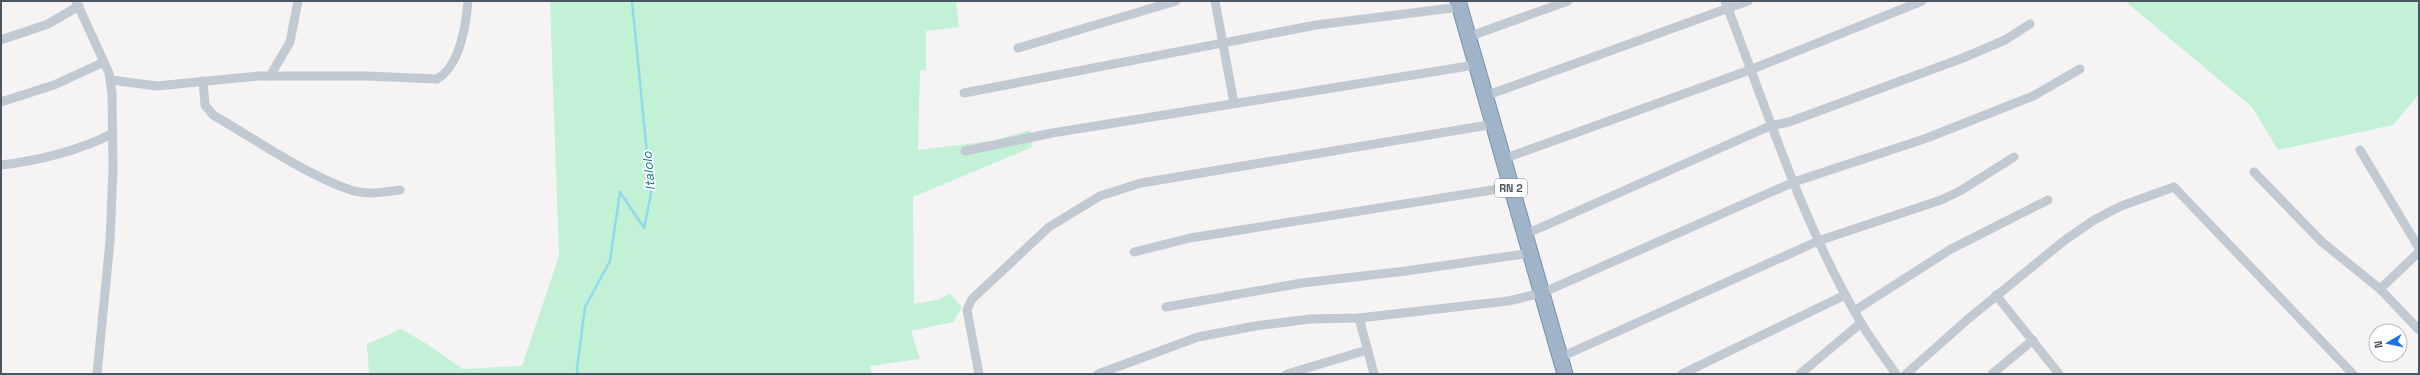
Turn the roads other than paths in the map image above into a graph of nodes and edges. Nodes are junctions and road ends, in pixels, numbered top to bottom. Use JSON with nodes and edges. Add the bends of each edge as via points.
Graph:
{"nodes":[{"id":1,"x":298,"y":1,"type":"edge"},
{"id":2,"x":468,"y":1,"type":"edge"},
{"id":3,"x":1176,"y":1,"type":"edge"},
{"id":4,"x":1215,"y":1,"type":"edge"},
{"id":5,"x":1568,"y":1,"type":"edge"},
{"id":6,"x":1748,"y":1,"type":"edge"},
{"id":7,"x":1922,"y":1,"type":"edge"},
{"id":8,"x":77,"y":3,"type":"edge"},
{"id":9,"x":1459,"y":4,"type":"edge"},
{"id":10,"x":1726,"y":5,"type":"edge"},
{"id":11,"x":2030,"y":24,"type":"dead end"},
{"id":12,"x":1468,"y":37,"type":"junction"},
{"id":13,"x":1,"y":40,"type":"edge"},
{"id":14,"x":1223,"y":42,"type":"junction"},
{"id":15,"x":1018,"y":48,"type":"dead end"},
{"id":16,"x":104,"y":62,"type":"junction"},
{"id":17,"x":1475,"y":65,"type":"junction"},
{"id":18,"x":2080,"y":69,"type":"dead end"},
{"id":19,"x":1750,"y":70,"type":"junction"},
{"id":20,"x":270,"y":76,"type":"junction"},
{"id":21,"x":111,"y":80,"type":"junction"},
{"id":22,"x":203,"y":80,"type":"junction"},
{"id":23,"x":964,"y":93,"type":"dead end"},
{"id":24,"x":1485,"y":96,"type":"junction"},
{"id":25,"x":1,"y":100,"type":"edge"},
{"id":26,"x":1234,"y":103,"type":"junction"},
{"id":27,"x":1494,"y":124,"type":"junction"},
{"id":28,"x":1770,"y":126,"type":"junction"},
{"id":29,"x":113,"y":133,"type":"junction"},
{"id":30,"x":2360,"y":150,"type":"dead end"},
{"id":31,"x":964,"y":151,"type":"dead end"},
{"id":32,"x":2014,"y":157,"type":"dead end"},
{"id":33,"x":1503,"y":159,"type":"junction"},
{"id":34,"x":1,"y":165,"type":"edge"},
{"id":35,"x":2254,"y":172,"type":"dead end"},
{"id":36,"x":1794,"y":182,"type":"junction"},
{"id":37,"x":1511,"y":187,"type":"junction"},
{"id":38,"x":400,"y":190,"type":"dead end"},
{"id":39,"x":2048,"y":200,"type":"dead end"},
{"id":40,"x":1526,"y":234,"type":"junction"},
{"id":41,"x":1818,"y":240,"type":"junction"},
{"id":42,"x":2419,"y":248,"type":"edge"},
{"id":43,"x":1134,"y":252,"type":"dead end"},
{"id":44,"x":2419,"y":252,"type":"edge"},
{"id":45,"x":1531,"y":253,"type":"junction"},
{"id":46,"x":2380,"y":289,"type":"junction"},
{"id":47,"x":1542,"y":293,"type":"junction"},
{"id":48,"x":1845,"y":295,"type":"junction"},
{"id":49,"x":1996,"y":295,"type":"junction"},
{"id":50,"x":1166,"y":307,"type":"dead end"},
{"id":51,"x":1854,"y":311,"type":"junction"},
{"id":52,"x":1359,"y":318,"type":"junction"},
{"id":53,"x":1861,"y":323,"type":"junction"},
{"id":54,"x":2419,"y":330,"type":"edge"},
{"id":55,"x":2033,"y":340,"type":"junction"},
{"id":56,"x":1367,"y":350,"type":"junction"},
{"id":57,"x":1559,"y":358,"type":"junction"},
{"id":58,"x":97,"y":374,"type":"edge"},
{"id":59,"x":979,"y":374,"type":"edge"},
{"id":60,"x":1098,"y":374,"type":"edge"},
{"id":61,"x":1287,"y":374,"type":"edge"},
{"id":62,"x":1374,"y":374,"type":"edge"},
{"id":63,"x":1565,"y":374,"type":"edge"},
{"id":64,"x":1682,"y":374,"type":"edge"},
{"id":65,"x":1800,"y":374,"type":"edge"},
{"id":66,"x":1896,"y":374,"type":"edge"},
{"id":67,"x":1906,"y":374,"type":"edge"},
{"id":68,"x":1992,"y":374,"type":"edge"},
{"id":69,"x":2060,"y":374,"type":"edge"},
{"id":70,"x":2353,"y":374,"type":"edge"}],
"edges":[{"from":1,"to":20,"type":"street","via":[[290,42]]},
{"from":2,"to":20,"type":"street","via":[[461,39],[450,66],[437,79]]},
{"from":3,"to":15,"type":"street"},
{"from":4,"to":14,"type":"street"},
{"from":5,"to":12,"type":"street"},
{"from":6,"to":10,"type":"street"},
{"from":7,"to":19,"type":"street"},
{"from":8,"to":13,"type":"street","via":[[48,24]]},
{"from":8,"to":16,"type":"street"},
{"from":9,"to":12,"type":"highway","number":"RN 2"},
{"from":9,"to":14,"type":"street"},
{"from":10,"to":19,"type":"street"},
{"from":10,"to":24,"type":"street"},
{"from":11,"to":28,"type":"street","via":[[2005,40],[1963,58],[1789,122]]},
{"from":12,"to":17,"type":"highway","number":"RN 2"},
{"from":14,"to":23,"type":"street","via":[[1082,72]]},
{"from":14,"to":26,"type":"street"},
{"from":16,"to":21,"type":"street"},
{"from":16,"to":25,"type":"street","via":[[54,85]]},
{"from":17,"to":24,"type":"highway","number":"RN 2"},
{"from":17,"to":26,"type":"street"},
{"from":18,"to":36,"type":"street","via":[[2033,96],[1927,138]]},
{"from":19,"to":28,"type":"street"},
{"from":19,"to":33,"type":"street"},
{"from":20,"to":22,"type":"street"},
{"from":21,"to":22,"type":"street","via":[[149,86]]},
{"from":21,"to":29,"type":"street"},
{"from":22,"to":38,"type":"street","via":[[205,105],[213,115],[314,173],[354,191],[368,193]]},
{"from":24,"to":27,"type":"highway","number":"RN 2"},
{"from":26,"to":31,"type":"street","via":[[1052,133]]},
{"from":27,"to":33,"type":"highway","number":"RN 2"},
{"from":27,"to":59,"type":"street","via":[[1141,183],[1100,196],[1049,227],[972,299],[967,310]]},
{"from":28,"to":36,"type":"street"},
{"from":28,"to":40,"type":"street"},
{"from":29,"to":34,"type":"street","via":[[81,147],[25,162]]},
{"from":29,"to":58,"type":"street","via":[[110,241]]},
{"from":30,"to":42,"type":"street"},
{"from":32,"to":41,"type":"street","via":[[1941,200]]},
{"from":33,"to":37,"type":"highway","number":"RN 2"},
{"from":35,"to":46,"type":"street","via":[[2322,242]]},
{"from":36,"to":41,"type":"street"},
{"from":36,"to":47,"type":"street"},
{"from":37,"to":40,"type":"highway","number":"RN 2"},
{"from":37,"to":43,"type":"street","via":[[1190,238]]},
{"from":39,"to":51,"type":"street","via":[[1951,250]]},
{"from":40,"to":45,"type":"highway","number":"RN 2"},
{"from":41,"to":48,"type":"street"},
{"from":41,"to":57,"type":"street"},
{"from":44,"to":46,"type":"street"},
{"from":45,"to":47,"type":"highway","number":"RN 2"},
{"from":45,"to":50,"type":"street","via":[[1302,283]]},
{"from":46,"to":54,"type":"street"},
{"from":47,"to":52,"type":"street","via":[[1508,301]]},
{"from":47,"to":57,"type":"highway","number":"RN 2"},
{"from":48,"to":51,"type":"street"},
{"from":48,"to":64,"type":"street"},
{"from":49,"to":55,"type":"street"},
{"from":49,"to":67,"type":"street"},
{"from":49,"to":70,"type":"street","via":[[2094,220],[2127,204],[2174,187]]},
{"from":51,"to":53,"type":"street"},
{"from":52,"to":56,"type":"street"},
{"from":52,"to":60,"type":"street","via":[[1310,318],[1198,337]]},
{"from":53,"to":65,"type":"street"},
{"from":53,"to":66,"type":"street"},
{"from":55,"to":68,"type":"street"},
{"from":55,"to":69,"type":"street"},
{"from":56,"to":61,"type":"street"},
{"from":56,"to":62,"type":"street"},
{"from":57,"to":63,"type":"highway","number":"RN 2"}]}
